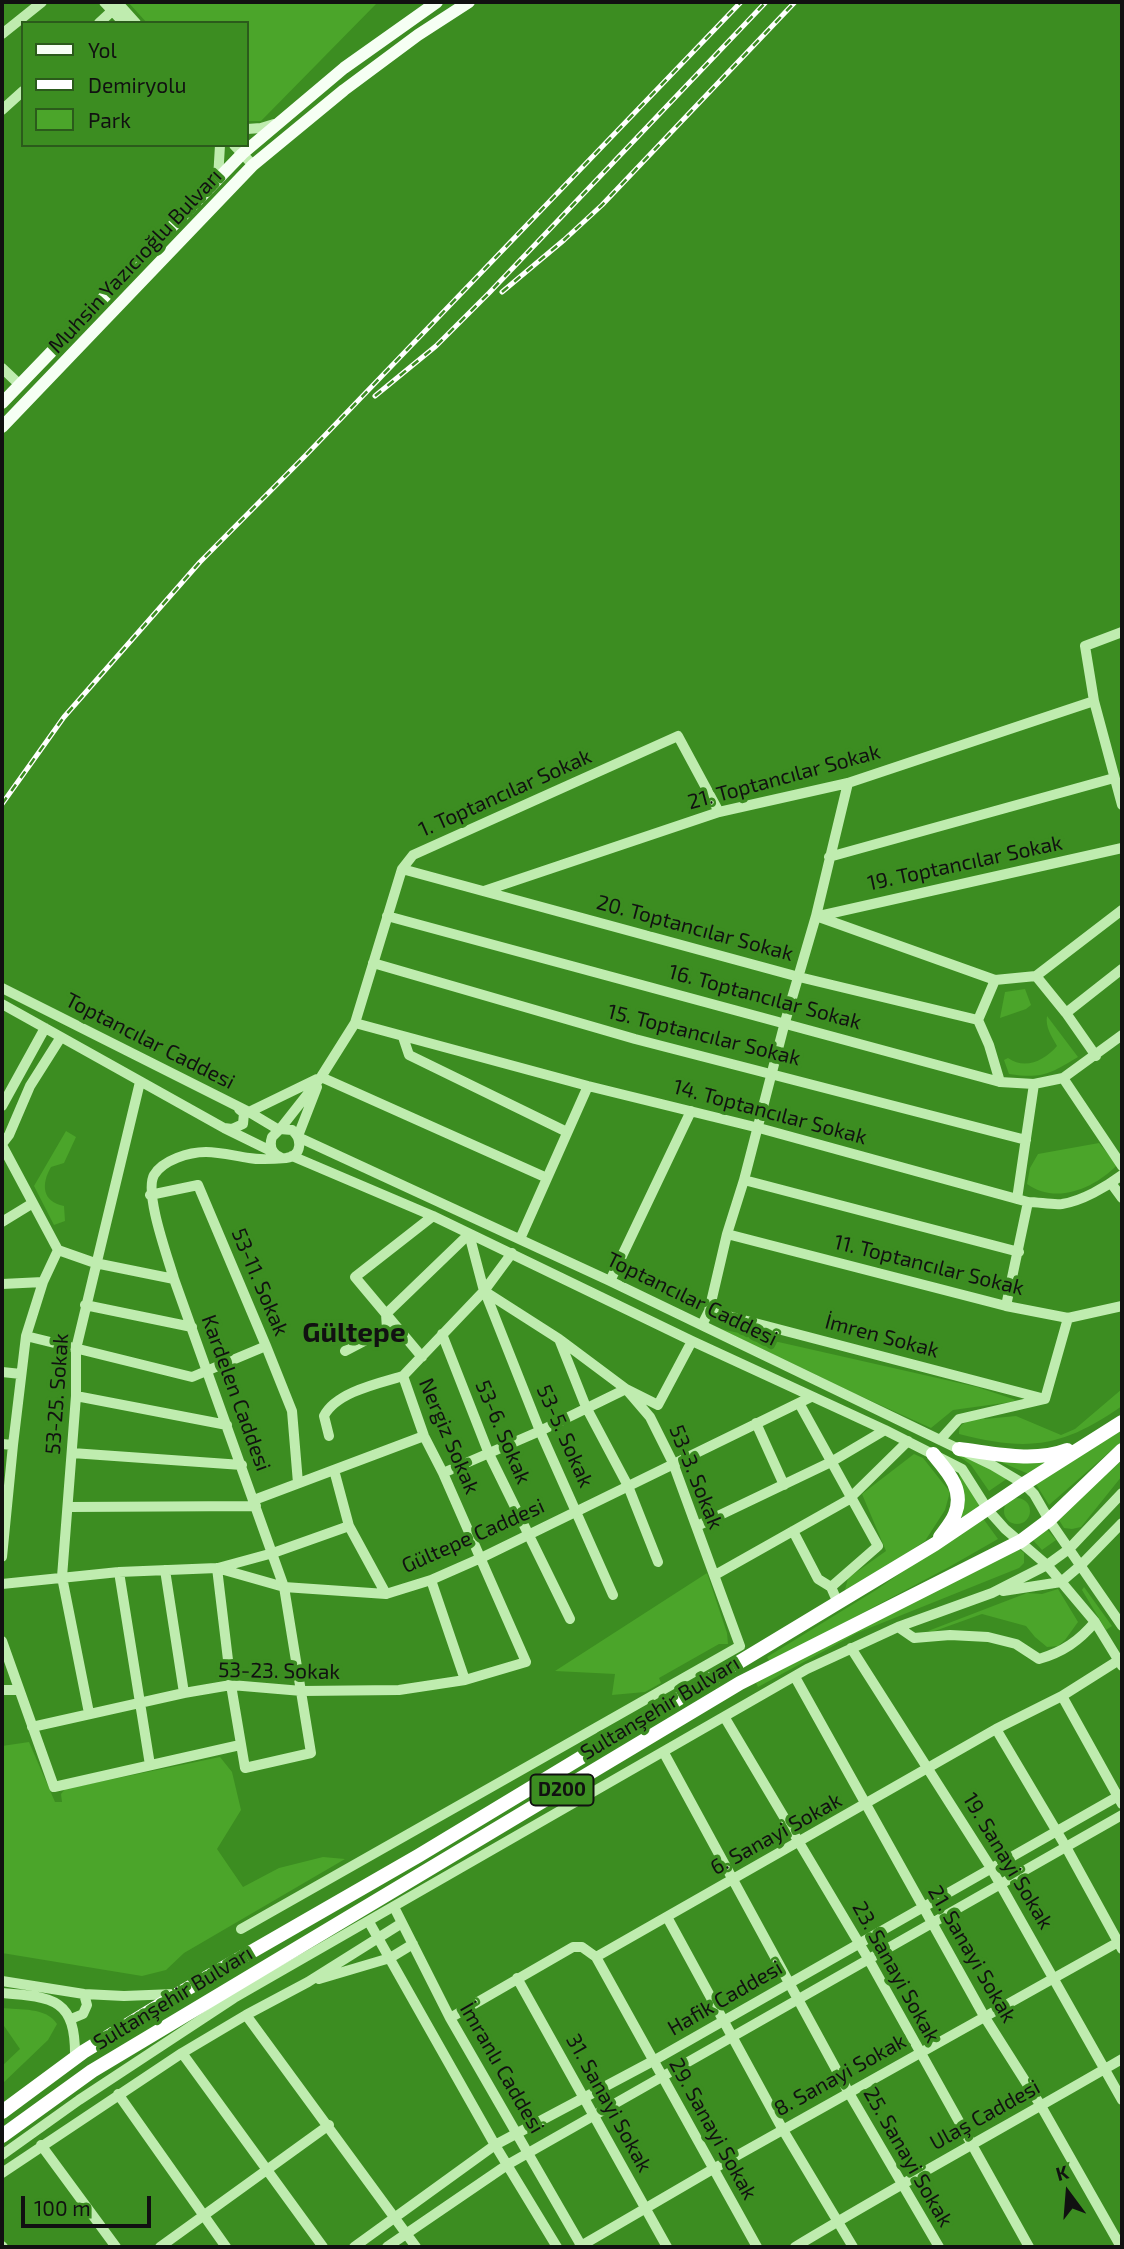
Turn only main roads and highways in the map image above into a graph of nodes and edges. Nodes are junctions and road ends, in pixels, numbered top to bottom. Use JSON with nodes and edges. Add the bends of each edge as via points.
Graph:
{"nodes":[{"id":1,"x":437,"y":2,"type":"edge"},
{"id":2,"x":469,"y":2,"type":"edge"},
{"id":3,"x":248,"y":144,"type":"edge"},
{"id":4,"x":243,"y":147,"type":"edge"},
{"id":5,"x":2,"y":403,"type":"edge"},
{"id":6,"x":2,"y":427,"type":"edge"},
{"id":7,"x":1122,"y":1422,"type":"edge"},
{"id":8,"x":1094,"y":1440,"type":"junction"},
{"id":9,"x":959,"y":1448,"type":"road end"},
{"id":10,"x":1122,"y":1450,"type":"edge"},
{"id":11,"x":933,"y":1454,"type":"road end"},
{"id":12,"x":935,"y":1544,"type":"junction"},
{"id":13,"x":2,"y":2112,"type":"edge"},
{"id":14,"x":2,"y":2136,"type":"edge"}],
"edges":[{"from":1,"to":3,"type":"main road","name":"Muhsin Yazıcıoğlu Bulvarı"},
{"from":2,"to":6,"type":"main road","name":"Muhsin Yazıcıoğlu Bulvarı","via":[[391,55],[257,161]]},
{"from":4,"to":5,"type":"main road","name":"Muhsin Yazıcıoğlu Bulvarı","via":[[218,179]]},
{"from":7,"to":8,"type":"highway","name":"Sultanşehir Bulvarı","number":"D200"},
{"from":8,"to":9,"type":"highway","via":[[1053,1455],[1011,1456]]},
{"from":8,"to":12,"type":"highway","name":"Sultanşehir Bulvarı","number":"D200"},
{"from":10,"to":14,"type":"highway","name":"Sultanşehir Bulvarı","number":"D200","via":[[1021,1541],[740,1683],[92,2071]]},
{"from":11,"to":12,"type":"highway","via":[[953,1479],[958,1494],[956,1513]]},
{"from":12,"to":13,"type":"highway","name":"Sultanşehir Bulvarı","number":"D200","via":[[418,1856],[178,1994],[75,2058]]}]}
